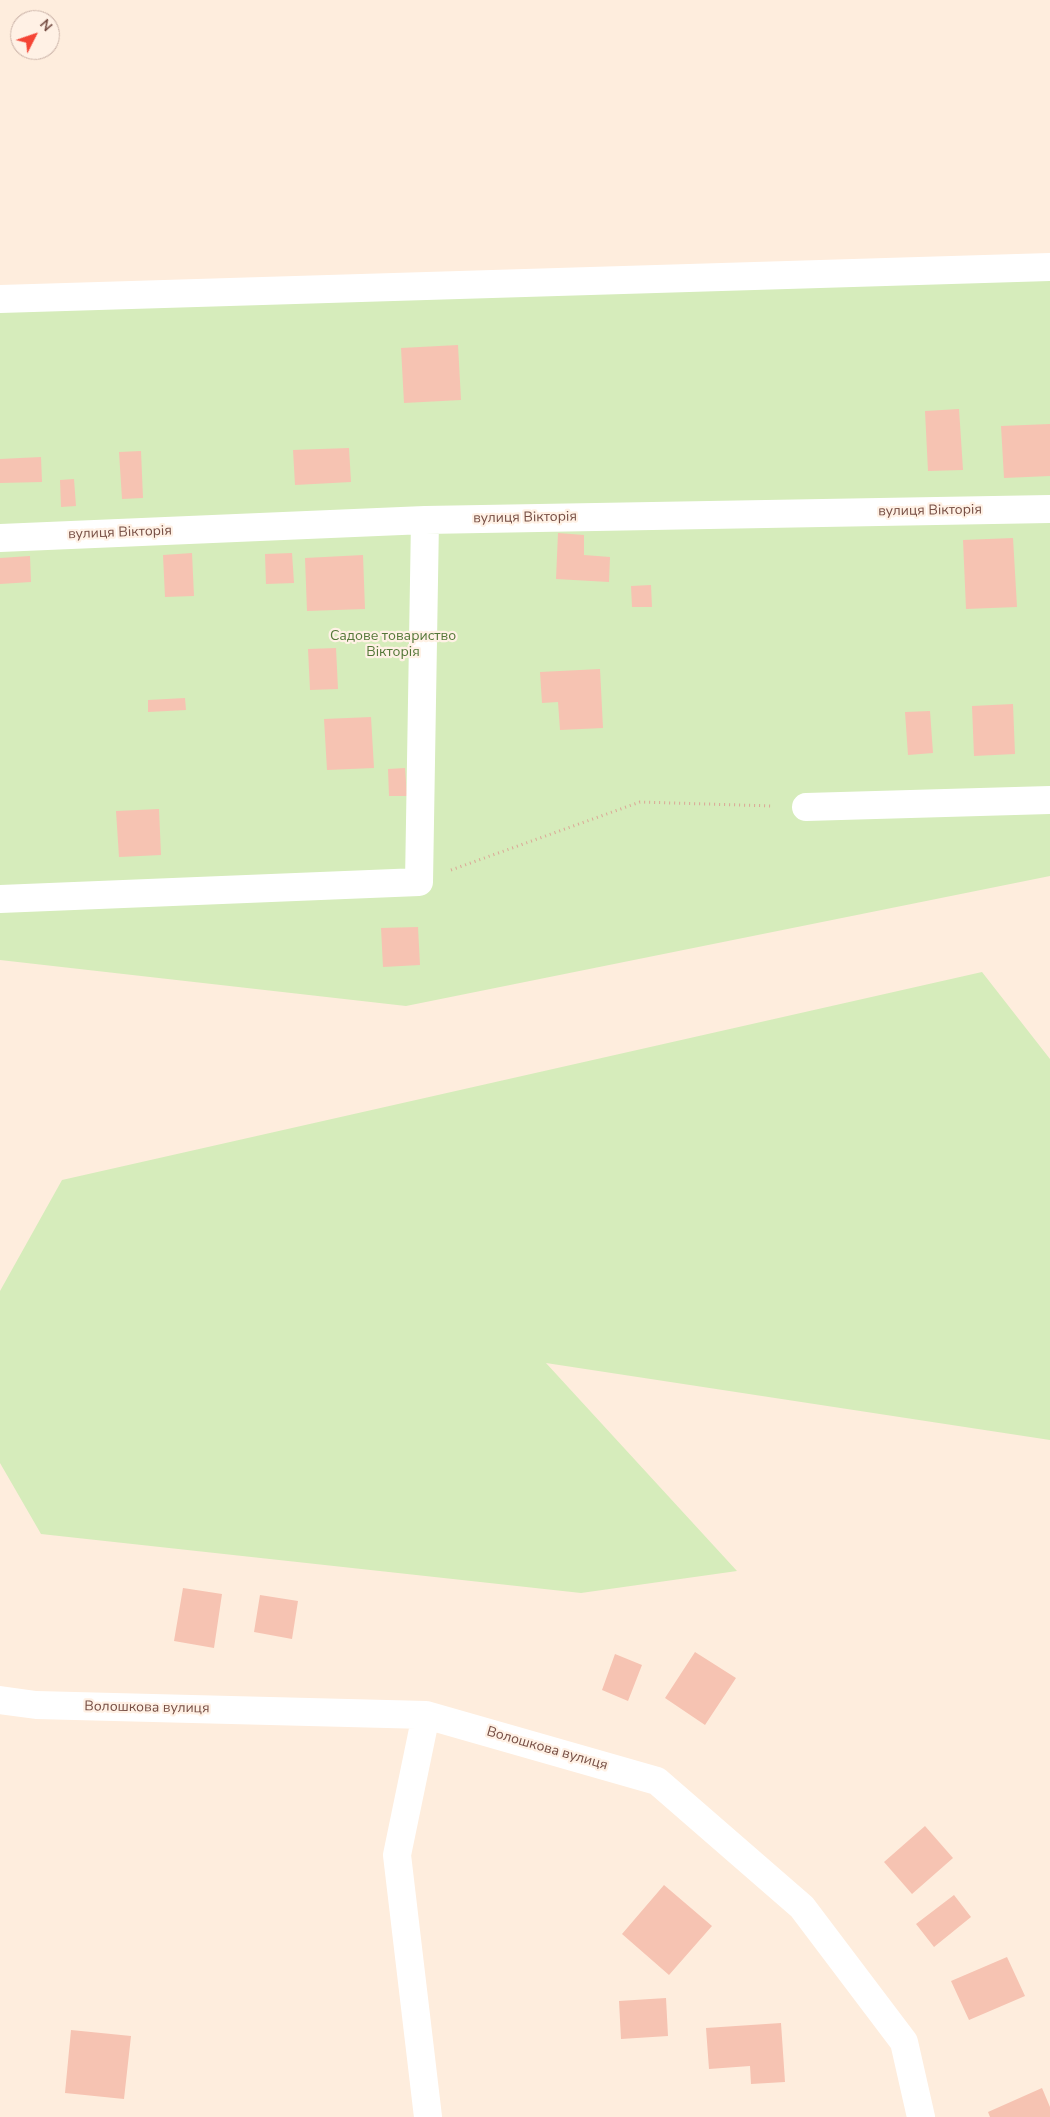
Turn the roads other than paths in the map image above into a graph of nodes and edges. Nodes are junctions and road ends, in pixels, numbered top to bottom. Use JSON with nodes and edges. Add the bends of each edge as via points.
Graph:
{"nodes":[{"id":1,"x":1050,"y":267,"type":"edge"},
{"id":2,"x":0,"y":299,"type":"edge"},
{"id":3,"x":1050,"y":509,"type":"edge"},
{"id":4,"x":425,"y":520,"type":"junction"},
{"id":5,"x":0,"y":538,"type":"edge"},
{"id":6,"x":1050,"y":800,"type":"edge"},
{"id":7,"x":806,"y":807,"type":"road end"},
{"id":8,"x":0,"y":898,"type":"edge"},
{"id":9,"x":0,"y":1700,"type":"edge"},
{"id":10,"x":426,"y":1715,"type":"junction"},
{"id":11,"x":428,"y":2117,"type":"edge"},
{"id":12,"x":920,"y":2117,"type":"edge"}],
"edges":[{"from":1,"to":2,"type":"street"},
{"from":3,"to":4,"type":"street","name":"вулиця Вікторія"},
{"from":4,"to":5,"type":"street","name":"вулиця Вікторія"},
{"from":4,"to":8,"type":"street","via":[[419,882]]},
{"from":6,"to":7,"type":"street"},
{"from":9,"to":10,"type":"street","name":"Волошкова вулиця","via":[[36,1706]]},
{"from":10,"to":11,"type":"street","via":[[397,1855]]},
{"from":10,"to":12,"type":"street","name":"Волошкова вулиця","via":[[657,1781],[802,1907],[904,2042]]}]}
